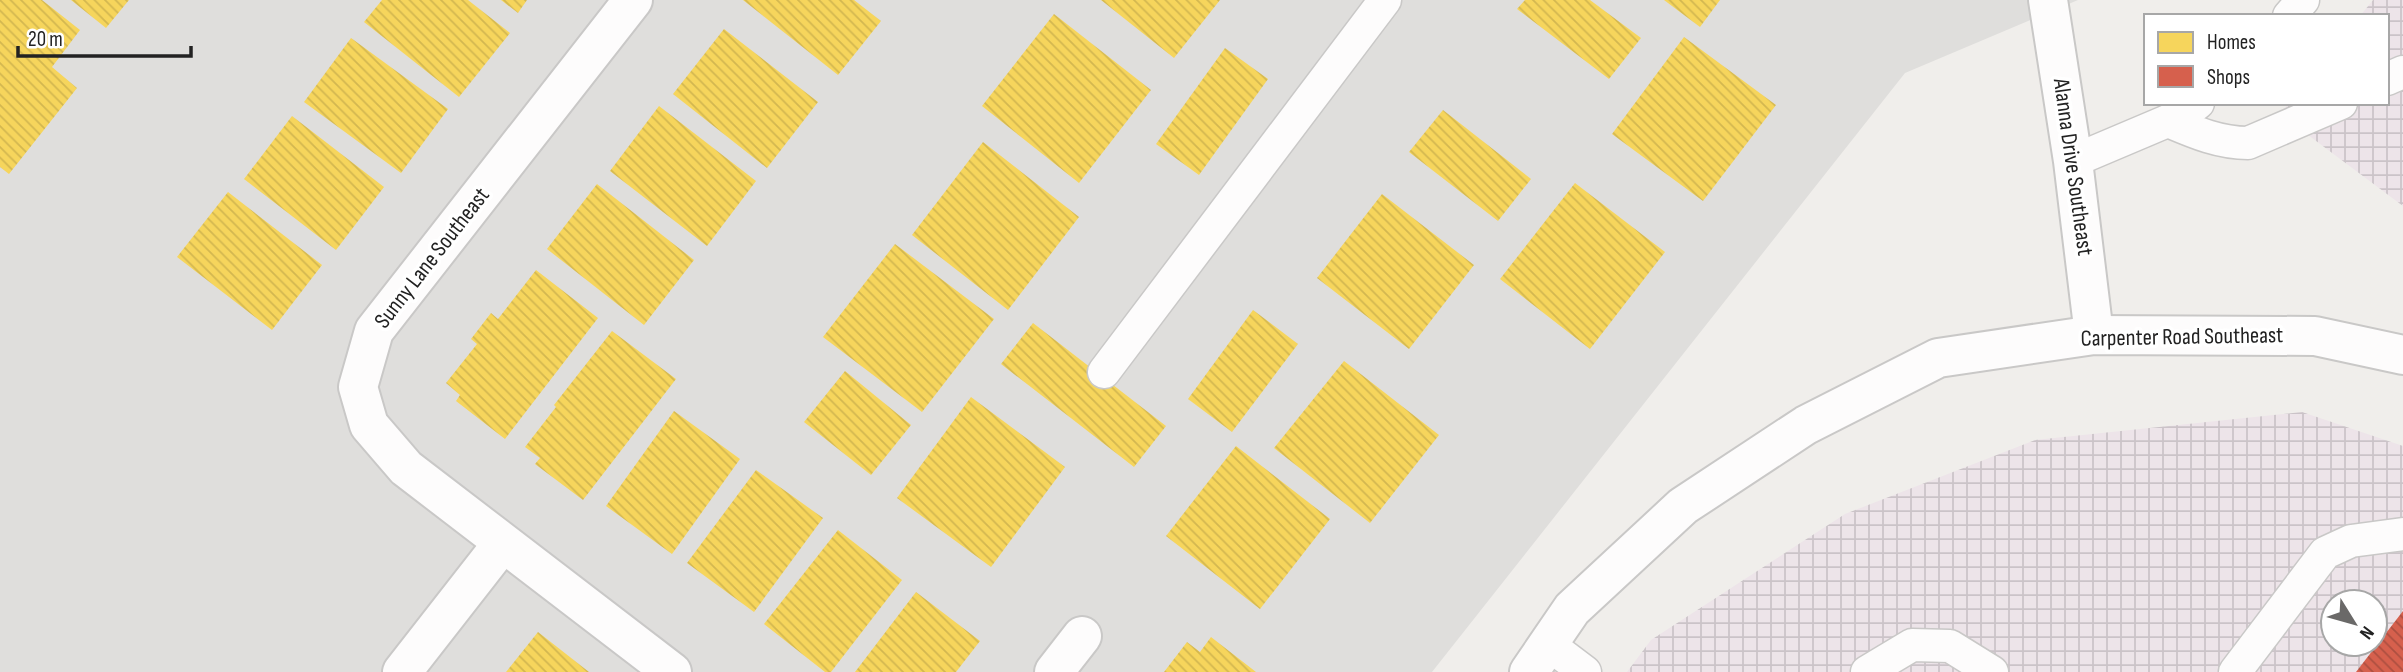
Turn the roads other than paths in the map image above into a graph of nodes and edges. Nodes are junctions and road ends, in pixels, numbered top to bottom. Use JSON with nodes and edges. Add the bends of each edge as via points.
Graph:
{"nodes":[{"id":1,"x":633,"y":0,"type":"edge"},
{"id":2,"x":1385,"y":0,"type":"edge"},
{"id":3,"x":2049,"y":0,"type":"edge"},
{"id":4,"x":2304,"y":0,"type":"edge"},
{"id":5,"x":2291,"y":14,"type":"edge"},
{"id":6,"x":2196,"y":105,"type":"edge"},
{"id":7,"x":2336,"y":105,"type":"edge"},
{"id":8,"x":2168,"y":121,"type":"junction"},
{"id":9,"x":2073,"y":161,"type":"junction"},
{"id":10,"x":2094,"y":335,"type":"junction"},
{"id":11,"x":2403,"y":355,"type":"edge"},
{"id":12,"x":1104,"y":372,"type":"dead end"},
{"id":13,"x":2403,"y":534,"type":"edge"},
{"id":14,"x":502,"y":544,"type":"junction"},
{"id":15,"x":1082,"y":636,"type":"dead end"},
{"id":16,"x":1538,"y":658,"type":"edge"},
{"id":17,"x":402,"y":672,"type":"edge"},
{"id":18,"x":672,"y":672,"type":"edge"},
{"id":19,"x":1054,"y":672,"type":"edge"},
{"id":20,"x":1585,"y":672,"type":"edge"},
{"id":21,"x":1867,"y":672,"type":"edge"},
{"id":22,"x":1992,"y":672,"type":"edge"},
{"id":23,"x":2235,"y":672,"type":"edge"}],
"edges":[{"from":1,"to":14,"type":"street","name":"Sunny Lane Southeast","via":[[374,331],[358,387],[369,425],[406,468]]},
{"from":2,"to":12,"type":"lane"},
{"from":3,"to":9,"type":"street","name":"Alanna Drive Southeast"},
{"from":4,"to":5,"type":"lane"},
{"from":6,"to":8,"type":"lane"},
{"from":7,"to":8,"type":"lane","via":[[2248,143],[2210,138]]},
{"from":8,"to":9,"type":"lane"},
{"from":9,"to":10,"type":"street","name":"Alanna Drive Southeast"},
{"from":10,"to":11,"type":"street","name":"Carpenter Road Southeast","via":[[2315,336]]},
{"from":10,"to":16,"type":"street","name":"Carpenter Road Southeast","via":[[1938,358],[1805,425],[1683,506],[1572,609]]},
{"from":13,"to":23,"type":"lane","via":[[2351,541],[2325,553]]},
{"from":14,"to":17,"type":"street"},
{"from":14,"to":18,"type":"street","name":"Sunny Lane Southeast"},
{"from":15,"to":19,"type":"street"},
{"from":16,"to":20,"type":"lane"},
{"from":21,"to":22,"type":"lane","via":[[1912,645],[1950,646]]}]}
